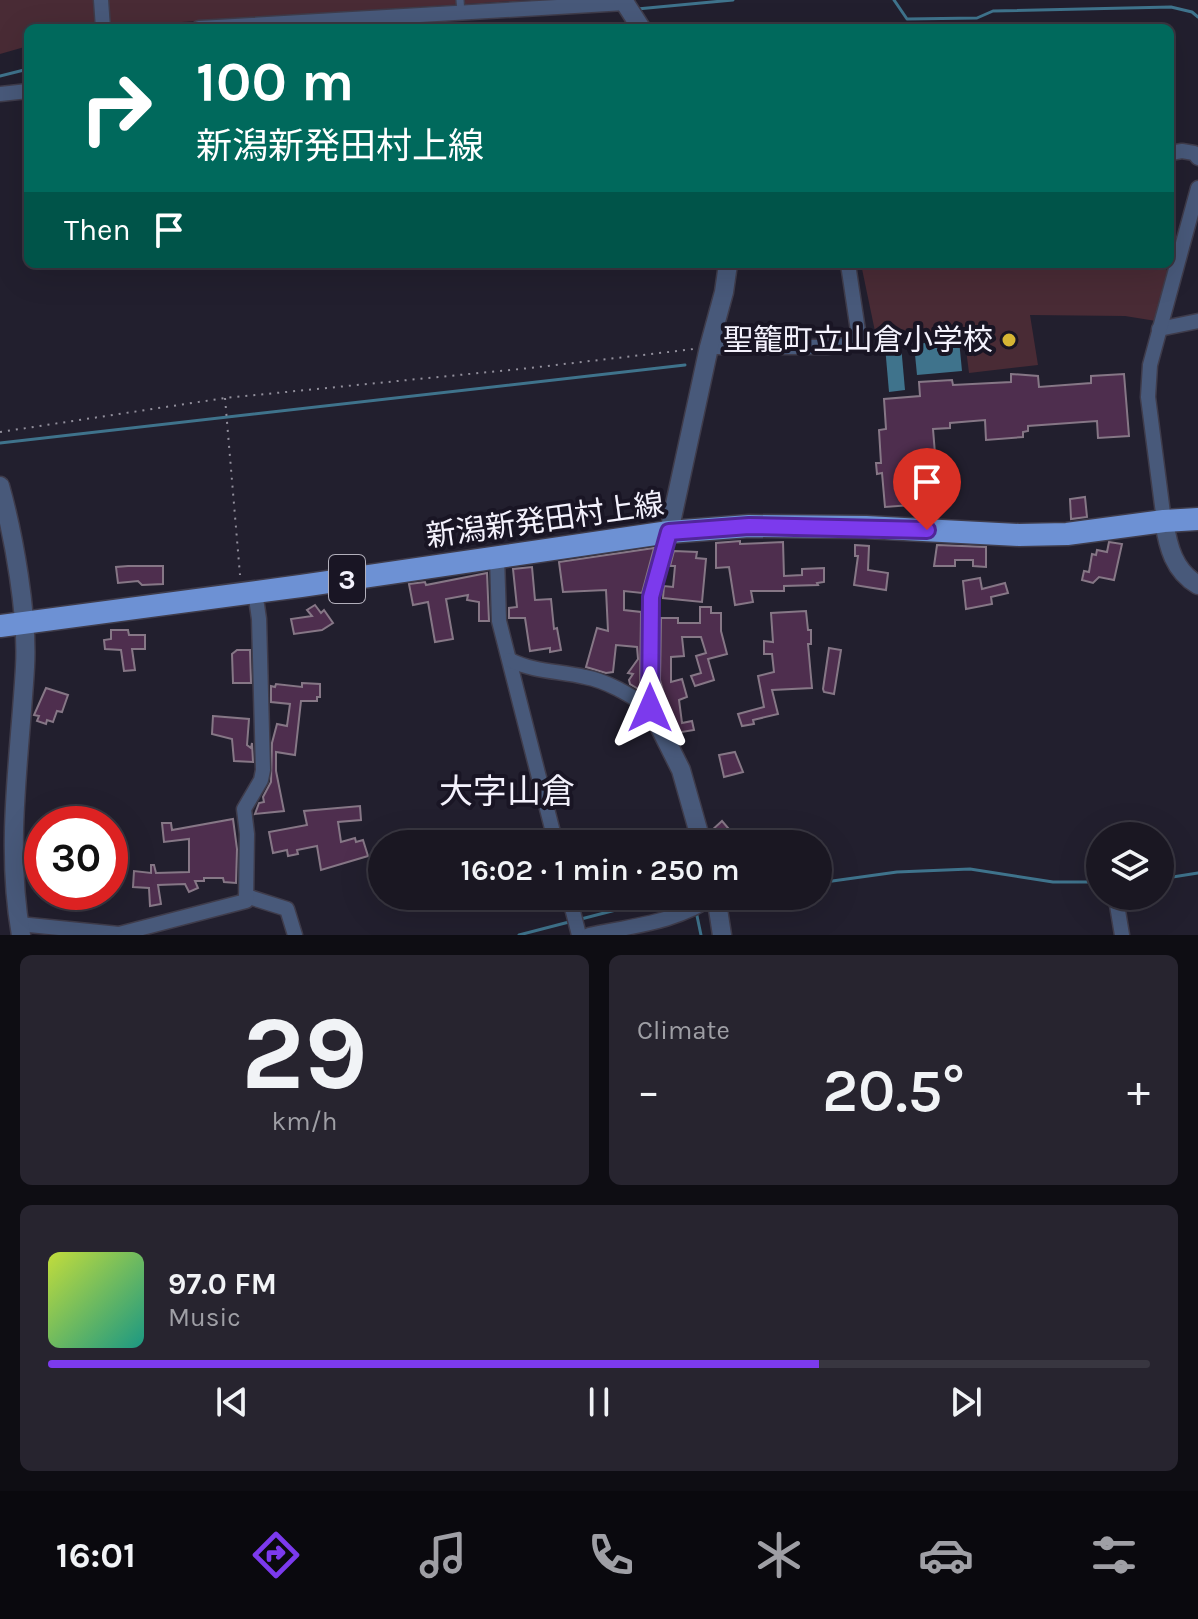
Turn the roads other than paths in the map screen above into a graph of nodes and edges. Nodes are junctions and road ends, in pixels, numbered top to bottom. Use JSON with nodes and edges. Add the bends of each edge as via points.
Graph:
{"nodes":[{"id":1,"x":101,"y":0,"type":"edge"},
{"id":2,"x":624,"y":1,"type":"edge"},
{"id":3,"x":461,"y":6,"type":"edge"},
{"id":4,"x":103,"y":24,"type":"edge"},
{"id":5,"x":247,"y":24,"type":"edge"},
{"id":6,"x":638,"y":24,"type":"edge"},
{"id":7,"x":24,"y":91,"type":"edge"},
{"id":8,"x":0,"y":94,"type":"edge"},
{"id":9,"x":1174,"y":152,"type":"edge"},
{"id":10,"x":1197,"y":154,"type":"edge"},
{"id":11,"x":1198,"y":188,"type":"edge"},
{"id":12,"x":727,"y":268,"type":"edge"},
{"id":13,"x":849,"y":268,"type":"edge"},
{"id":14,"x":1198,"y":321,"type":"edge"},
{"id":15,"x":1159,"y":329,"type":"junction"},
{"id":16,"x":709,"y":347,"type":"junction"},
{"id":17,"x":0,"y":486,"type":"edge"},
{"id":18,"x":1198,"y":519,"type":"edge"},
{"id":19,"x":1164,"y":521,"type":"junction"},
{"id":20,"x":669,"y":532,"type":"junction"},
{"id":21,"x":497,"y":557,"type":"junction"},
{"id":22,"x":1198,"y":585,"type":"edge"},
{"id":23,"x":248,"y":592,"type":"junction"},
{"id":24,"x":24,"y":623,"type":"junction"},
{"id":25,"x":0,"y":626,"type":"edge"},
{"id":26,"x":510,"y":660,"type":"junction"},
{"id":27,"x":650,"y":708,"type":"junction"},
{"id":28,"x":552,"y":830,"type":"edge"},
{"id":29,"x":698,"y":830,"type":"edge"},
{"id":30,"x":246,"y":896,"type":"junction"},
{"id":31,"x":573,"y":910,"type":"edge"},
{"id":32,"x":693,"y":910,"type":"edge"},
{"id":33,"x":718,"y":910,"type":"edge"},
{"id":34,"x":1118,"y":910,"type":"edge"},
{"id":35,"x":20,"y":929,"type":"edge"},
{"id":36,"x":295,"y":935,"type":"edge"},
{"id":37,"x":579,"y":935,"type":"edge"},
{"id":38,"x":589,"y":935,"type":"edge"},
{"id":39,"x":722,"y":935,"type":"edge"},
{"id":40,"x":1122,"y":935,"type":"edge"}],
"edges":[{"from":1,"to":4,"type":"street"},
{"from":2,"to":3,"type":"street"},
{"from":2,"to":6,"type":"street"},
{"from":3,"to":5,"type":"street"},
{"from":7,"to":8,"type":"street"},
{"from":9,"to":10,"type":"street"},
{"from":11,"to":15,"type":"street"},
{"from":12,"to":16,"type":"street"},
{"from":13,"to":16,"type":"street","via":[[860,344]]},
{"from":14,"to":15,"type":"street"},
{"from":15,"to":19,"type":"street","via":[[1148,397]]},
{"from":16,"to":20,"type":"street"},
{"from":17,"to":24,"type":"street"},
{"from":18,"to":19,"type":"main road","name":"新潟新発田村上線","number":"3"},
{"from":19,"to":20,"type":"main road","name":"新潟新発田村上線","number":"3","via":[[1067,534],[749,526]]},
{"from":19,"to":22,"type":"street","via":[[1168,551],[1187,579]]},
{"from":20,"to":21,"type":"main road","name":"新潟新発田村上線","number":"3"},
{"from":20,"to":27,"type":"street","via":[[651,597]]},
{"from":21,"to":23,"type":"main road","name":"新潟新発田村上線","number":"3"},
{"from":21,"to":26,"type":"street","via":[[499,621]]},
{"from":23,"to":24,"type":"main road","name":"新潟新発田村上線","number":"3"},
{"from":23,"to":30,"type":"street","via":[[259,619],[263,770],[244,809]]},
{"from":24,"to":25,"type":"main road","name":"新潟新発田村上線","number":"3"},
{"from":24,"to":35,"type":"street","via":[[14,843]]},
{"from":26,"to":27,"type":"street","via":[[526,668],[589,677]]},
{"from":26,"to":28,"type":"street"},
{"from":27,"to":29,"type":"street","via":[[681,770]]},
{"from":30,"to":35,"type":"street","via":[[246,901],[119,934]]},
{"from":30,"to":36,"type":"street","via":[[287,909]]},
{"from":31,"to":37,"type":"street"},
{"from":32,"to":38,"type":"street"},
{"from":33,"to":39,"type":"street"},
{"from":34,"to":40,"type":"street"}]}
